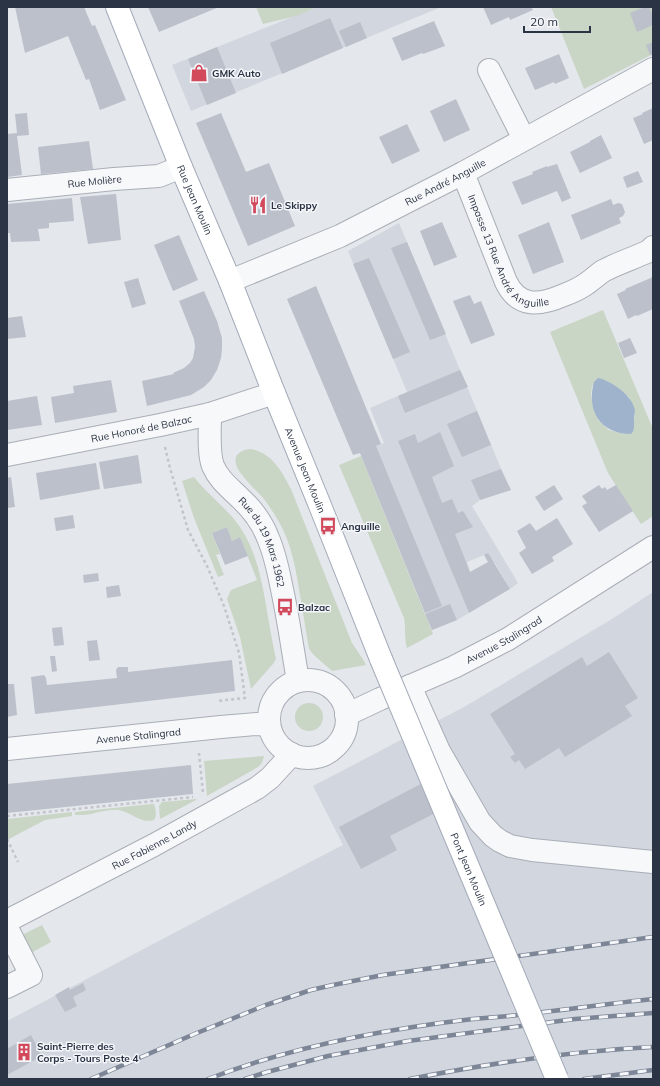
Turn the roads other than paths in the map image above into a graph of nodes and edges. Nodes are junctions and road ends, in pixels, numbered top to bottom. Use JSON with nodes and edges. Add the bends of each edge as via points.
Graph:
{"nodes":[{"id":1,"x":117,"y":7,"type":"edge"},
{"id":2,"x":653,"y":69,"type":"edge"},
{"id":3,"x":489,"y":70,"type":"dead end"},
{"id":4,"x":524,"y":139,"type":"junction"},
{"id":5,"x":181,"y":167,"type":"junction"},
{"id":6,"x":463,"y":173,"type":"junction"},
{"id":7,"x":7,"y":190,"type":"edge"},
{"id":8,"x":653,"y":247,"type":"edge"},
{"id":9,"x":230,"y":281,"type":"junction"},
{"id":10,"x":274,"y":393,"type":"junction"},
{"id":11,"x":210,"y":414,"type":"junction"},
{"id":12,"x":7,"y":455,"type":"edge"},
{"id":13,"x":653,"y":547,"type":"edge"},
{"id":14,"x":381,"y":659,"type":"joint"},
{"id":15,"x":298,"y":681,"type":"junction"},
{"id":16,"x":410,"y":686,"type":"junction"},
{"id":17,"x":346,"y":715,"type":"junction"},
{"id":18,"x":269,"y":725,"type":"junction"},
{"id":19,"x":7,"y":749,"type":"edge"},
{"id":20,"x":292,"y":754,"type":"junction"},
{"id":21,"x":653,"y":862,"type":"edge"},
{"id":22,"x":7,"y":920,"type":"edge"},
{"id":23,"x":7,"y":928,"type":"edge"},
{"id":24,"x":7,"y":987,"type":"edge"},
{"id":25,"x":557,"y":1079,"type":"edge"}],
"edges":[{"from":1,"to":5,"type":"main road","name":"Rue Jean Moulin"},
{"from":2,"to":4,"type":"street","name":"Rue André Anguille"},
{"from":3,"to":4,"type":"street"},
{"from":4,"to":6,"type":"street","name":"Rue André Anguille"},
{"from":5,"to":7,"type":"street","name":"Rue Molière","via":[[159,176]]},
{"from":5,"to":9,"type":"main road","name":"Rue Jean Moulin"},
{"from":6,"to":8,"type":"street","name":"Impasse 13 Rue André Anguille","via":[[506,282],[510,290],[524,301],[543,303],[578,290],[605,270]]},
{"from":6,"to":9,"type":"street","name":"Rue André Anguille","via":[[340,236]]},
{"from":9,"to":10,"type":"main road","name":"Rue Jean Moulin"},
{"from":10,"to":11,"type":"street","name":"Rue Honoré de Balzac"},
{"from":10,"to":14,"type":"main road","name":"Avenue Jean Moulin"},
{"from":11,"to":12,"type":"street","name":"Rue Honoré de Balzac"},
{"from":11,"to":15,"type":"street","name":"Rue du 19 Mars 1962","via":[[212,464],[224,483],[256,515],[274,552]]},
{"from":13,"to":16,"type":"street","name":"Avenue Stalingrad","via":[[508,639]]},
{"from":14,"to":25,"type":"main road","name":"Pont Jean Moulin","bridge":true},
{"from":15,"to":17,"type":"street","via":[[311,680],[335,691],[343,702]]},
{"from":15,"to":18,"type":"street","via":[[278,693],[272,702]]},
{"from":16,"to":17,"type":"street","name":"Avenue Stalingrad"},
{"from":16,"to":21,"type":"street","via":[[439,751],[480,822],[500,841],[510,846],[532,850]]},
{"from":17,"to":20,"type":"street","via":[[342,737],[326,753],[315,757]]},
{"from":18,"to":19,"type":"street","name":"Avenue Stalingrad","via":[[221,727]]},
{"from":18,"to":20,"type":"street","via":[[273,737],[281,747]]},
{"from":20,"to":22,"type":"street","name":"Rue Fabienne Landy","via":[[257,788],[205,818]]},
{"from":23,"to":24,"type":"street","via":[[31,975]]}]}
